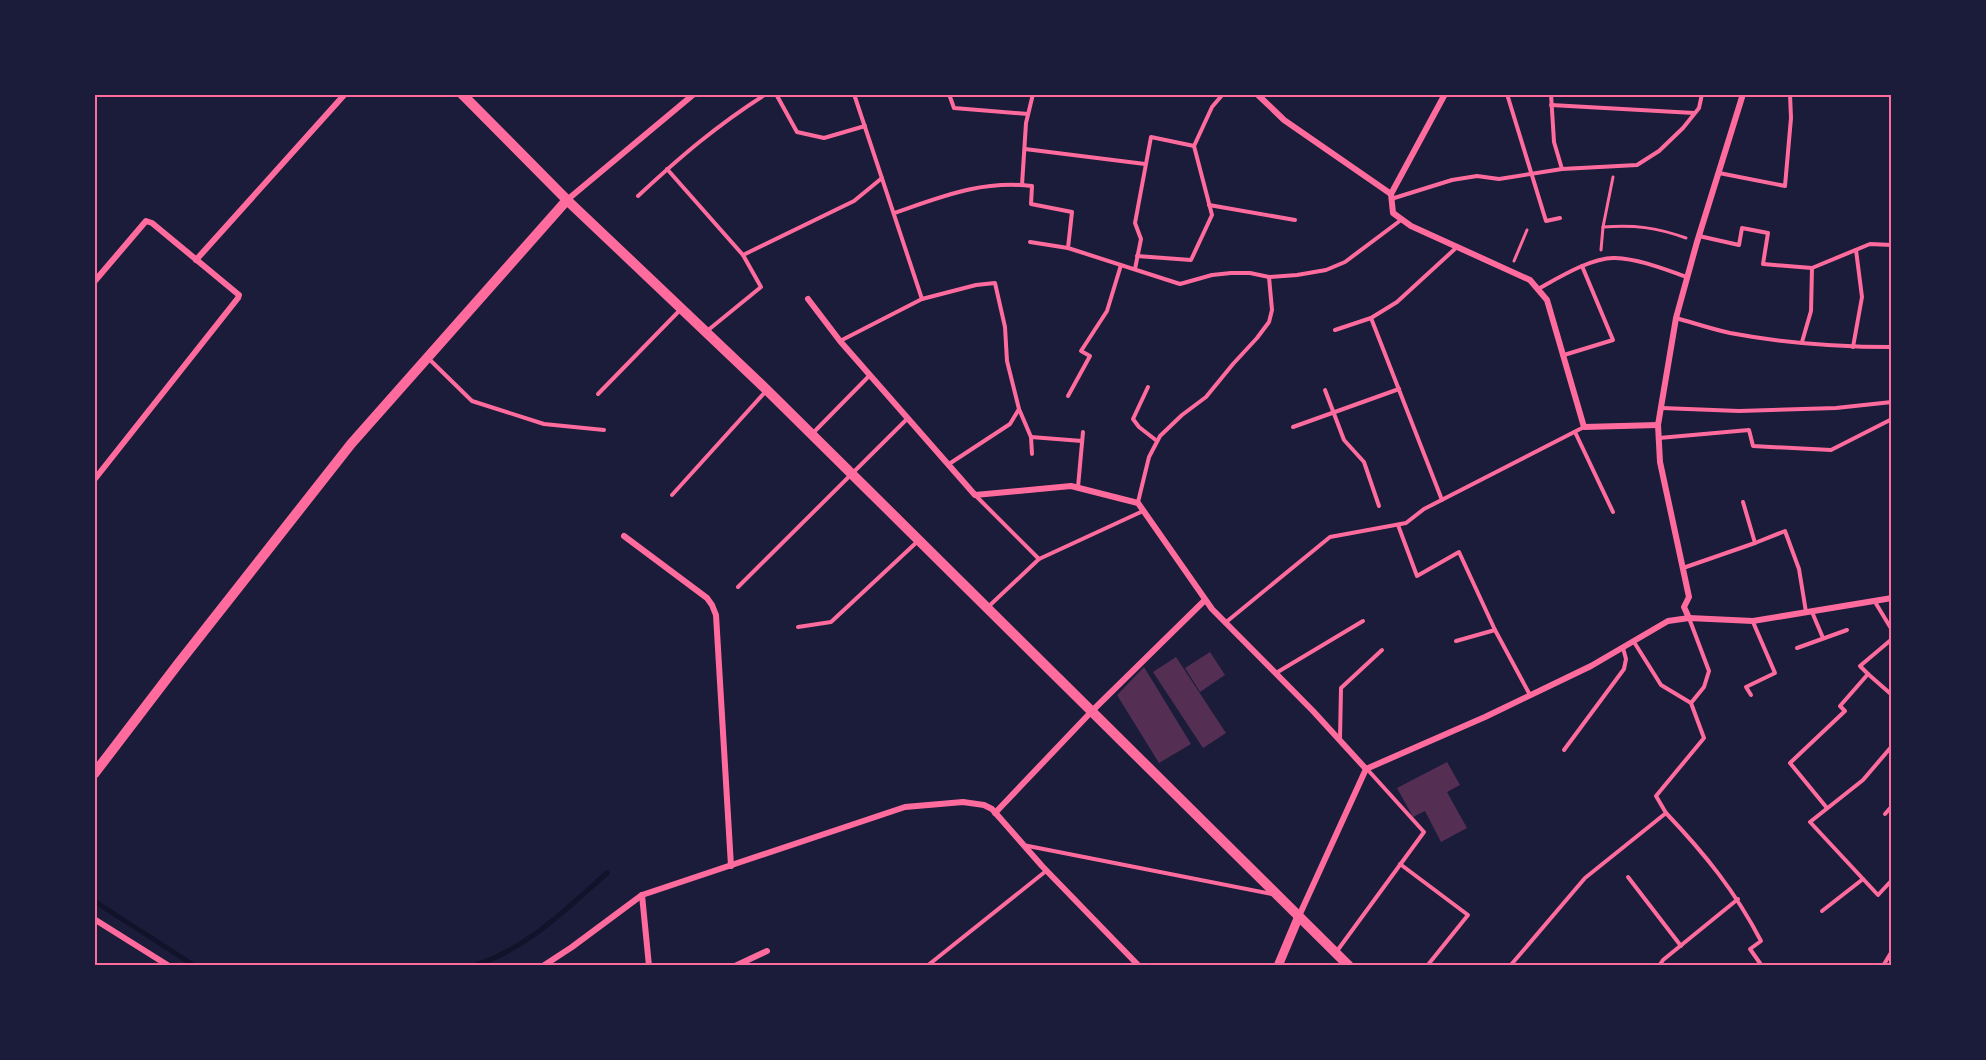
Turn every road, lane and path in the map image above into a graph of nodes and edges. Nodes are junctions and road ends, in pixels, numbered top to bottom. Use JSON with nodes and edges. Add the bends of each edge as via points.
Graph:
{"nodes":[{"id":1,"x":345,"y":94,"type":"edge"},
{"id":2,"x":462,"y":94,"type":"edge"},
{"id":3,"x":694,"y":94,"type":"edge"},
{"id":4,"x":766,"y":94,"type":"edge"},
{"id":5,"x":776,"y":94,"type":"edge"},
{"id":6,"x":854,"y":94,"type":"edge"},
{"id":7,"x":949,"y":94,"type":"edge"},
{"id":8,"x":1033,"y":94,"type":"edge"},
{"id":9,"x":1222,"y":94,"type":"edge"},
{"id":10,"x":1257,"y":94,"type":"edge"},
{"id":11,"x":1445,"y":94,"type":"edge"},
{"id":12,"x":1507,"y":94,"type":"edge"},
{"id":13,"x":1551,"y":94,"type":"edge"},
{"id":14,"x":1702,"y":94,"type":"edge"},
{"id":15,"x":1743,"y":94,"type":"edge"},
{"id":16,"x":1790,"y":94,"type":"edge"},
{"id":17,"x":1551,"y":105,"type":"junction"},
{"id":18,"x":1694,"y":113,"type":"junction"},
{"id":19,"x":1028,"y":114,"type":"junction"},
{"id":20,"x":865,"y":126,"type":"junction"},
{"id":21,"x":1194,"y":146,"type":"junction"},
{"id":22,"x":1025,"y":149,"type":"junction"},
{"id":23,"x":1145,"y":164,"type":"junction"},
{"id":24,"x":1616,"y":166,"type":"junction"},
{"id":25,"x":667,"y":169,"type":"junction"},
{"id":26,"x":1562,"y":169,"type":"junction"},
{"id":27,"x":1718,"y":173,"type":"junction"},
{"id":28,"x":1531,"y":175,"type":"junction"},
{"id":29,"x":882,"y":178,"type":"junction"},
{"id":30,"x":1022,"y":185,"type":"junction"},
{"id":31,"x":638,"y":196,"type":"dead end"},
{"id":32,"x":1391,"y":196,"type":"junction"},
{"id":33,"x":567,"y":200,"type":"junction"},
{"id":34,"x":1209,"y":206,"type":"junction"},
{"id":35,"x":894,"y":213,"type":"junction"},
{"id":36,"x":1560,"y":218,"type":"dead end"},
{"id":37,"x":1402,"y":219,"type":"junction"},
{"id":38,"x":1295,"y":220,"type":"dead end"},
{"id":39,"x":1603,"y":227,"type":"junction"},
{"id":40,"x":1527,"y":230,"type":"dead end"},
{"id":41,"x":1698,"y":239,"type":"junction"},
{"id":42,"x":1030,"y":242,"type":"dead end"},
{"id":43,"x":1892,"y":245,"type":"edge"},
{"id":44,"x":1457,"y":247,"type":"junction"},
{"id":45,"x":1068,"y":248,"type":"junction"},
{"id":46,"x":1856,"y":250,"type":"junction"},
{"id":47,"x":743,"y":255,"type":"junction"},
{"id":48,"x":1137,"y":256,"type":"junction"},
{"id":49,"x":196,"y":260,"type":"junction"},
{"id":50,"x":1601,"y":261,"type":"junction"},
{"id":51,"x":1121,"y":265,"type":"junction"},
{"id":52,"x":1582,"y":266,"type":"junction"},
{"id":53,"x":1812,"y":268,"type":"junction"},
{"id":54,"x":1135,"y":269,"type":"junction"},
{"id":55,"x":1510,"y":271,"type":"junction"},
{"id":56,"x":1269,"y":277,"type":"junction"},
{"id":57,"x":1688,"y":278,"type":"junction"},
{"id":58,"x":94,"y":282,"type":"edge"},
{"id":59,"x":1538,"y":289,"type":"junction"},
{"id":60,"x":808,"y":298,"type":"dead end"},
{"id":61,"x":922,"y":299,"type":"junction"},
{"id":62,"x":682,"y":308,"type":"junction"},
{"id":63,"x":1371,"y":318,"type":"junction"},
{"id":64,"x":1676,"y":318,"type":"junction"},
{"id":65,"x":1335,"y":330,"type":"dead end"},
{"id":66,"x":706,"y":332,"type":"junction"},
{"id":67,"x":840,"y":341,"type":"junction"},
{"id":68,"x":1802,"y":342,"type":"junction"},
{"id":69,"x":1853,"y":347,"type":"junction"},
{"id":70,"x":1892,"y":347,"type":"edge"},
{"id":71,"x":1564,"y":355,"type":"junction"},
{"id":72,"x":427,"y":357,"type":"junction"},
{"id":73,"x":870,"y":375,"type":"junction"},
{"id":74,"x":1148,"y":387,"type":"dead end"},
{"id":75,"x":1399,"y":389,"type":"junction"},
{"id":76,"x":767,"y":390,"type":"junction"},
{"id":77,"x":1325,"y":390,"type":"dead end"},
{"id":78,"x":598,"y":394,"type":"dead end"},
{"id":79,"x":1068,"y":396,"type":"dead end"},
{"id":80,"x":1892,"y":402,"type":"edge"},
{"id":81,"x":1660,"y":408,"type":"junction"},
{"id":82,"x":1019,"y":409,"type":"junction"},
{"id":83,"x":1334,"y":413,"type":"junction"},
{"id":84,"x":908,"y":418,"type":"junction"},
{"id":85,"x":1892,"y":419,"type":"edge"},
{"id":86,"x":1659,"y":425,"type":"junction"},
{"id":87,"x":1293,"y":427,"type":"dead end"},
{"id":88,"x":1584,"y":428,"type":"junction"},
{"id":89,"x":604,"y":430,"type":"dead end"},
{"id":90,"x":1083,"y":432,"type":"dead end"},
{"id":91,"x":1575,"y":432,"type":"junction"},
{"id":92,"x":812,"y":434,"type":"junction"},
{"id":93,"x":1031,"y":436,"type":"junction"},
{"id":94,"x":1659,"y":438,"type":"junction"},
{"id":95,"x":1083,"y":441,"type":"junction"},
{"id":96,"x":1157,"y":441,"type":"junction"},
{"id":97,"x":1032,"y":454,"type":"dead end"},
{"id":98,"x":948,"y":465,"type":"junction"},
{"id":99,"x":851,"y":473,"type":"junction"},
{"id":100,"x":94,"y":480,"type":"edge"},
{"id":101,"x":1078,"y":487,"type":"junction"},
{"id":102,"x":672,"y":495,"type":"dead end"},
{"id":103,"x":975,"y":495,"type":"junction"},
{"id":104,"x":1442,"y":500,"type":"junction"},
{"id":105,"x":1743,"y":502,"type":"dead end"},
{"id":106,"x":1138,"y":503,"type":"junction"},
{"id":107,"x":1379,"y":506,"type":"dead end"},
{"id":108,"x":1143,"y":511,"type":"junction"},
{"id":109,"x":1613,"y":512,"type":"dead end"},
{"id":110,"x":1398,"y":525,"type":"junction"},
{"id":111,"x":624,"y":536,"type":"dead end"},
{"id":112,"x":919,"y":541,"type":"junction"},
{"id":113,"x":1755,"y":543,"type":"junction"},
{"id":114,"x":1039,"y":559,"type":"junction"},
{"id":115,"x":1682,"y":569,"type":"junction"},
{"id":116,"x":738,"y":587,"type":"dead end"},
{"id":117,"x":1892,"y":598,"type":"edge"},
{"id":118,"x":1204,"y":601,"type":"junction"},
{"id":119,"x":1874,"y":601,"type":"junction"},
{"id":120,"x":987,"y":608,"type":"junction"},
{"id":121,"x":1809,"y":612,"type":"junction"},
{"id":122,"x":1689,"y":618,"type":"junction"},
{"id":123,"x":1363,"y":621,"type":"dead end"},
{"id":124,"x":1753,"y":621,"type":"junction"},
{"id":125,"x":1225,"y":623,"type":"junction"},
{"id":126,"x":798,"y":627,"type":"dead end"},
{"id":127,"x":1495,"y":630,"type":"junction"},
{"id":128,"x":1847,"y":630,"type":"dead end"},
{"id":129,"x":1892,"y":630,"type":"edge"},
{"id":130,"x":1823,"y":639,"type":"junction"},
{"id":131,"x":1892,"y":639,"type":"edge"},
{"id":132,"x":1456,"y":641,"type":"dead end"},
{"id":133,"x":1633,"y":641,"type":"junction"},
{"id":134,"x":1623,"y":647,"type":"junction"},
{"id":135,"x":1797,"y":648,"type":"dead end"},
{"id":136,"x":1382,"y":650,"type":"dead end"},
{"id":137,"x":1276,"y":674,"type":"junction"},
{"id":138,"x":1868,"y":674,"type":"junction"},
{"id":139,"x":1892,"y":694,"type":"edge"},
{"id":140,"x":1530,"y":695,"type":"junction"},
{"id":141,"x":1751,"y":695,"type":"dead end"},
{"id":142,"x":1691,"y":703,"type":"junction"},
{"id":143,"x":1092,"y":711,"type":"junction"},
{"id":144,"x":1340,"y":740,"type":"junction"},
{"id":145,"x":1892,"y":747,"type":"edge"},
{"id":146,"x":1564,"y":750,"type":"dead end"},
{"id":147,"x":1366,"y":769,"type":"junction"},
{"id":148,"x":94,"y":774,"type":"edge"},
{"id":149,"x":1892,"y":806,"type":"edge"},
{"id":150,"x":1827,"y":808,"type":"junction"},
{"id":151,"x":995,"y":813,"type":"junction"},
{"id":152,"x":1666,"y":813,"type":"junction"},
{"id":153,"x":1886,"y":814,"type":"dead end"},
{"id":154,"x":1022,"y":844,"type":"junction"},
{"id":155,"x":1400,"y":864,"type":"junction"},
{"id":156,"x":731,"y":866,"type":"junction"},
{"id":157,"x":1047,"y":871,"type":"junction"},
{"id":158,"x":1628,"y":877,"type":"dead end"},
{"id":159,"x":1863,"y":879,"type":"junction"},
{"id":160,"x":1892,"y":880,"type":"edge"},
{"id":161,"x":642,"y":895,"type":"junction"},
{"id":162,"x":1278,"y":896,"type":"junction"},
{"id":163,"x":1738,"y":899,"type":"junction"},
{"id":164,"x":1822,"y":911,"type":"dead end"},
{"id":165,"x":1299,"y":916,"type":"junction"},
{"id":166,"x":94,"y":919,"type":"edge"},
{"id":167,"x":1680,"y":946,"type":"junction"},
{"id":168,"x":767,"y":951,"type":"dead end"},
{"id":169,"x":1892,"y":951,"type":"edge"},
{"id":170,"x":1336,"y":952,"type":"junction"},
{"id":171,"x":1134,"y":960,"type":"junction"},
{"id":172,"x":1884,"y":964,"type":"edge"},
{"id":173,"x":169,"y":966,"type":"edge"},
{"id":174,"x":543,"y":966,"type":"edge"},
{"id":175,"x":649,"y":966,"type":"edge"},
{"id":176,"x":735,"y":966,"type":"edge"},
{"id":177,"x":927,"y":966,"type":"edge"},
{"id":178,"x":1128,"y":966,"type":"edge"},
{"id":179,"x":1139,"y":966,"type":"edge"},
{"id":180,"x":1278,"y":966,"type":"edge"},
{"id":181,"x":1349,"y":966,"type":"edge"},
{"id":182,"x":1427,"y":966,"type":"edge"},
{"id":183,"x":1510,"y":966,"type":"edge"},
{"id":184,"x":1659,"y":966,"type":"edge"},
{"id":185,"x":1762,"y":966,"type":"edge"},
{"id":186,"x":1890,"y":966,"type":"edge"}],
"edges":[{"from":1,"to":49,"type":"street"},
{"from":2,"to":33,"type":"main road"},
{"from":3,"to":33,"type":"street"},
{"from":4,"to":25,"type":"lane","via":[[695,144]]},
{"from":5,"to":20,"type":"lane","via":[[797,132],[824,138]]},
{"from":6,"to":20,"type":"lane"},
{"from":7,"to":19,"type":"lane","via":[[954,108]]},
{"from":8,"to":19,"type":"lane"},
{"from":9,"to":21,"type":"lane"},
{"from":10,"to":32,"type":"street","via":[[1284,120]]},
{"from":11,"to":32,"type":"street"},
{"from":12,"to":28,"type":"lane"},
{"from":13,"to":17,"type":"lane"},
{"from":14,"to":18,"type":"lane"},
{"from":15,"to":27,"type":"street"},
{"from":16,"to":27,"type":"lane","via":[[1785,186]]},
{"from":17,"to":18,"type":"lane"},
{"from":17,"to":26,"type":"lane","via":[[1554,142]]},
{"from":18,"to":24,"type":"lane","via":[[1659,151],[1637,165]]},
{"from":19,"to":22,"type":"lane"},
{"from":20,"to":29,"type":"lane"},
{"from":21,"to":23,"type":"lane","via":[[1150,136]]},
{"from":21,"to":34,"type":"lane"},
{"from":22,"to":23,"type":"lane"},
{"from":22,"to":30,"type":"lane"},
{"from":23,"to":48,"type":"lane","via":[[1135,223],[1141,239]]},
{"from":24,"to":26,"type":"lane"},
{"from":24,"to":39,"type":"path"},
{"from":25,"to":31,"type":"lane"},
{"from":25,"to":47,"type":"lane"},
{"from":26,"to":28,"type":"lane"},
{"from":27,"to":41,"type":"street"},
{"from":28,"to":32,"type":"lane","via":[[1499,180],[1478,176]]},
{"from":28,"to":36,"type":"lane","via":[[1546,220]]},
{"from":29,"to":35,"type":"lane"},
{"from":29,"to":47,"type":"lane","via":[[854,201]]},
{"from":30,"to":35,"type":"lane","via":[[997,184],[959,191]]},
{"from":30,"to":45,"type":"lane","via":[[1032,186],[1031,204],[1072,212]]},
{"from":32,"to":37,"type":"street","via":[[1393,213]]},
{"from":33,"to":62,"type":"main road"},
{"from":33,"to":72,"type":"main road"},
{"from":34,"to":38,"type":"lane"},
{"from":34,"to":48,"type":"lane","via":[[1212,216],[1191,260]]},
{"from":35,"to":61,"type":"lane"},
{"from":37,"to":44,"type":"street"},
{"from":37,"to":56,"type":"lane","via":[[1345,262],[1326,270]]},
{"from":39,"to":41,"type":"path","via":[[1648,226]]},
{"from":39,"to":50,"type":"path"},
{"from":40,"to":55,"type":"path"},
{"from":41,"to":53,"type":"lane","via":[[1739,245],[1742,228],[1768,233],[1763,264]]},
{"from":41,"to":57,"type":"street"},
{"from":42,"to":45,"type":"lane"},
{"from":43,"to":46,"type":"lane","via":[[1870,244]]},
{"from":44,"to":55,"type":"street"},
{"from":44,"to":63,"type":"lane","via":[[1397,302]]},
{"from":45,"to":51,"type":"lane"},
{"from":46,"to":53,"type":"lane"},
{"from":46,"to":69,"type":"lane","via":[[1862,297]]},
{"from":47,"to":66,"type":"lane","via":[[761,287]]},
{"from":48,"to":54,"type":"lane"},
{"from":49,"to":58,"type":"street","via":[[146,221]]},
{"from":49,"to":100,"type":"street","via":[[235,291],[238,298]]},
{"from":50,"to":52,"type":"lane"},
{"from":50,"to":57,"type":"lane","via":[[1613,258],[1641,262]]},
{"from":51,"to":54,"type":"lane"},
{"from":51,"to":79,"type":"lane","via":[[1107,311],[1081,351],[1090,356]]},
{"from":52,"to":59,"type":"lane"},
{"from":52,"to":71,"type":"lane","via":[[1613,340]]},
{"from":53,"to":68,"type":"lane","via":[[1811,311]]},
{"from":54,"to":56,"type":"lane","via":[[1180,284],[1231,273]]},
{"from":55,"to":59,"type":"street","via":[[1530,280]]},
{"from":56,"to":96,"type":"lane","via":[[1269,322],[1206,397]]},
{"from":57,"to":64,"type":"street"},
{"from":59,"to":71,"type":"street","via":[[1547,300]]},
{"from":60,"to":67,"type":"street"},
{"from":61,"to":67,"type":"lane"},
{"from":61,"to":82,"type":"lane","via":[[995,283]]},
{"from":62,"to":66,"type":"main road"},
{"from":62,"to":78,"type":"lane"},
{"from":63,"to":65,"type":"lane"},
{"from":63,"to":75,"type":"lane"},
{"from":64,"to":68,"type":"lane","via":[[1729,333]]},
{"from":64,"to":81,"type":"street"},
{"from":66,"to":76,"type":"main road"},
{"from":67,"to":73,"type":"street"},
{"from":68,"to":69,"type":"lane"},
{"from":69,"to":70,"type":"lane"},
{"from":71,"to":88,"type":"street"},
{"from":72,"to":89,"type":"lane","via":[[472,401],[544,424]]},
{"from":72,"to":148,"type":"main road","via":[[351,444]]},
{"from":73,"to":84,"type":"street"},
{"from":73,"to":92,"type":"lane"},
{"from":74,"to":96,"type":"lane","via":[[1133,419]]},
{"from":75,"to":83,"type":"lane"},
{"from":75,"to":104,"type":"lane"},
{"from":76,"to":92,"type":"main road"},
{"from":76,"to":102,"type":"lane"},
{"from":77,"to":83,"type":"lane"},
{"from":80,"to":81,"type":"lane","via":[[1739,411]]},
{"from":81,"to":86,"type":"street"},
{"from":82,"to":93,"type":"lane"},
{"from":82,"to":98,"type":"lane","via":[[1010,424]]},
{"from":83,"to":87,"type":"lane"},
{"from":83,"to":107,"type":"lane","via":[[1344,440],[1364,462]]},
{"from":84,"to":98,"type":"street"},
{"from":84,"to":99,"type":"lane"},
{"from":85,"to":94,"type":"lane","via":[[1831,450],[1753,446],[1749,430]]},
{"from":86,"to":88,"type":"street"},
{"from":86,"to":94,"type":"street"},
{"from":88,"to":91,"type":"lane"},
{"from":90,"to":95,"type":"lane"},
{"from":91,"to":104,"type":"lane"},
{"from":91,"to":109,"type":"lane"},
{"from":92,"to":99,"type":"main road"},
{"from":93,"to":95,"type":"lane"},
{"from":93,"to":97,"type":"lane"},
{"from":94,"to":115,"type":"street","via":[[1660,462]]},
{"from":95,"to":101,"type":"lane"},
{"from":96,"to":106,"type":"lane"},
{"from":98,"to":103,"type":"street"},
{"from":99,"to":112,"type":"main road"},
{"from":99,"to":116,"type":"lane"},
{"from":101,"to":103,"type":"street"},
{"from":101,"to":106,"type":"street"},
{"from":103,"to":114,"type":"lane"},
{"from":104,"to":110,"type":"lane"},
{"from":105,"to":113,"type":"lane"},
{"from":106,"to":108,"type":"street"},
{"from":108,"to":114,"type":"lane"},
{"from":108,"to":118,"type":"street"},
{"from":110,"to":125,"type":"lane","via":[[1330,537]]},
{"from":110,"to":127,"type":"lane","via":[[1417,576],[1459,552]]},
{"from":111,"to":156,"type":"street","via":[[707,598],[716,615]]},
{"from":112,"to":120,"type":"main road"},
{"from":112,"to":126,"type":"lane","via":[[831,622]]},
{"from":113,"to":115,"type":"lane"},
{"from":113,"to":121,"type":"lane","via":[[1785,531]]},
{"from":114,"to":120,"type":"lane"},
{"from":115,"to":122,"type":"street","via":[[1689,597],[1684,607]]},
{"from":117,"to":119,"type":"street"},
{"from":118,"to":125,"type":"street"},
{"from":118,"to":143,"type":"street"},
{"from":119,"to":121,"type":"street"},
{"from":119,"to":129,"type":"lane"},
{"from":120,"to":143,"type":"main road"},
{"from":121,"to":124,"type":"street"},
{"from":121,"to":130,"type":"lane"},
{"from":122,"to":124,"type":"street"},
{"from":122,"to":133,"type":"street","via":[[1668,621]]},
{"from":122,"to":142,"type":"lane","via":[[1708,671],[1704,687]]},
{"from":123,"to":137,"type":"lane"},
{"from":124,"to":141,"type":"lane","via":[[1775,673],[1746,687]]},
{"from":125,"to":137,"type":"street"},
{"from":127,"to":132,"type":"lane"},
{"from":127,"to":140,"type":"lane"},
{"from":128,"to":130,"type":"lane"},
{"from":130,"to":135,"type":"lane"},
{"from":131,"to":138,"type":"lane","via":[[1860,666]]},
{"from":133,"to":134,"type":"street"},
{"from":133,"to":142,"type":"lane","via":[[1661,685]]},
{"from":134,"to":140,"type":"street"},
{"from":134,"to":146,"type":"lane","via":[[1624,669]]},
{"from":136,"to":144,"type":"lane","via":[[1341,688]]},
{"from":137,"to":144,"type":"street"},
{"from":138,"to":139,"type":"lane"},
{"from":138,"to":150,"type":"lane","via":[[1840,706],[1845,711],[1790,763]]},
{"from":140,"to":147,"type":"street"},
{"from":142,"to":152,"type":"lane","via":[[1704,738],[1656,796]]},
{"from":143,"to":151,"type":"street"},
{"from":143,"to":162,"type":"main road"},
{"from":144,"to":147,"type":"street"},
{"from":145,"to":150,"type":"lane","via":[[1863,780]]},
{"from":147,"to":155,"type":"lane","via":[[1424,832]]},
{"from":147,"to":165,"type":"street"},
{"from":149,"to":153,"type":"lane"},
{"from":150,"to":159,"type":"lane","via":[[1810,822]]},
{"from":151,"to":154,"type":"street"},
{"from":151,"to":156,"type":"street","via":[[984,805],[963,802],[905,807]]},
{"from":152,"to":163,"type":"lane","via":[[1703,851]]},
{"from":152,"to":183,"type":"lane","via":[[1585,878]]},
{"from":154,"to":157,"type":"street"},
{"from":154,"to":162,"type":"lane"},
{"from":155,"to":170,"type":"lane"},
{"from":155,"to":182,"type":"lane","via":[[1468,915]]},
{"from":156,"to":161,"type":"street"},
{"from":157,"to":171,"type":"street"},
{"from":157,"to":177,"type":"lane"},
{"from":158,"to":167,"type":"lane"},
{"from":159,"to":160,"type":"lane","via":[[1878,895]]},
{"from":159,"to":164,"type":"lane"},
{"from":161,"to":174,"type":"street"},
{"from":161,"to":175,"type":"street"},
{"from":162,"to":165,"type":"main road"},
{"from":163,"to":167,"type":"lane"},
{"from":163,"to":185,"type":"lane","via":[[1761,941],[1750,949]]},
{"from":165,"to":170,"type":"main road"},
{"from":165,"to":180,"type":"street"},
{"from":166,"to":173,"type":"street"},
{"from":167,"to":184,"type":"lane"},
{"from":168,"to":176,"type":"street"},
{"from":169,"to":172,"type":"lane"},
{"from":170,"to":181,"type":"main road"},
{"from":171,"to":178,"type":"lane"},
{"from":171,"to":179,"type":"street"},
{"from":172,"to":186,"type":"lane"}]}
